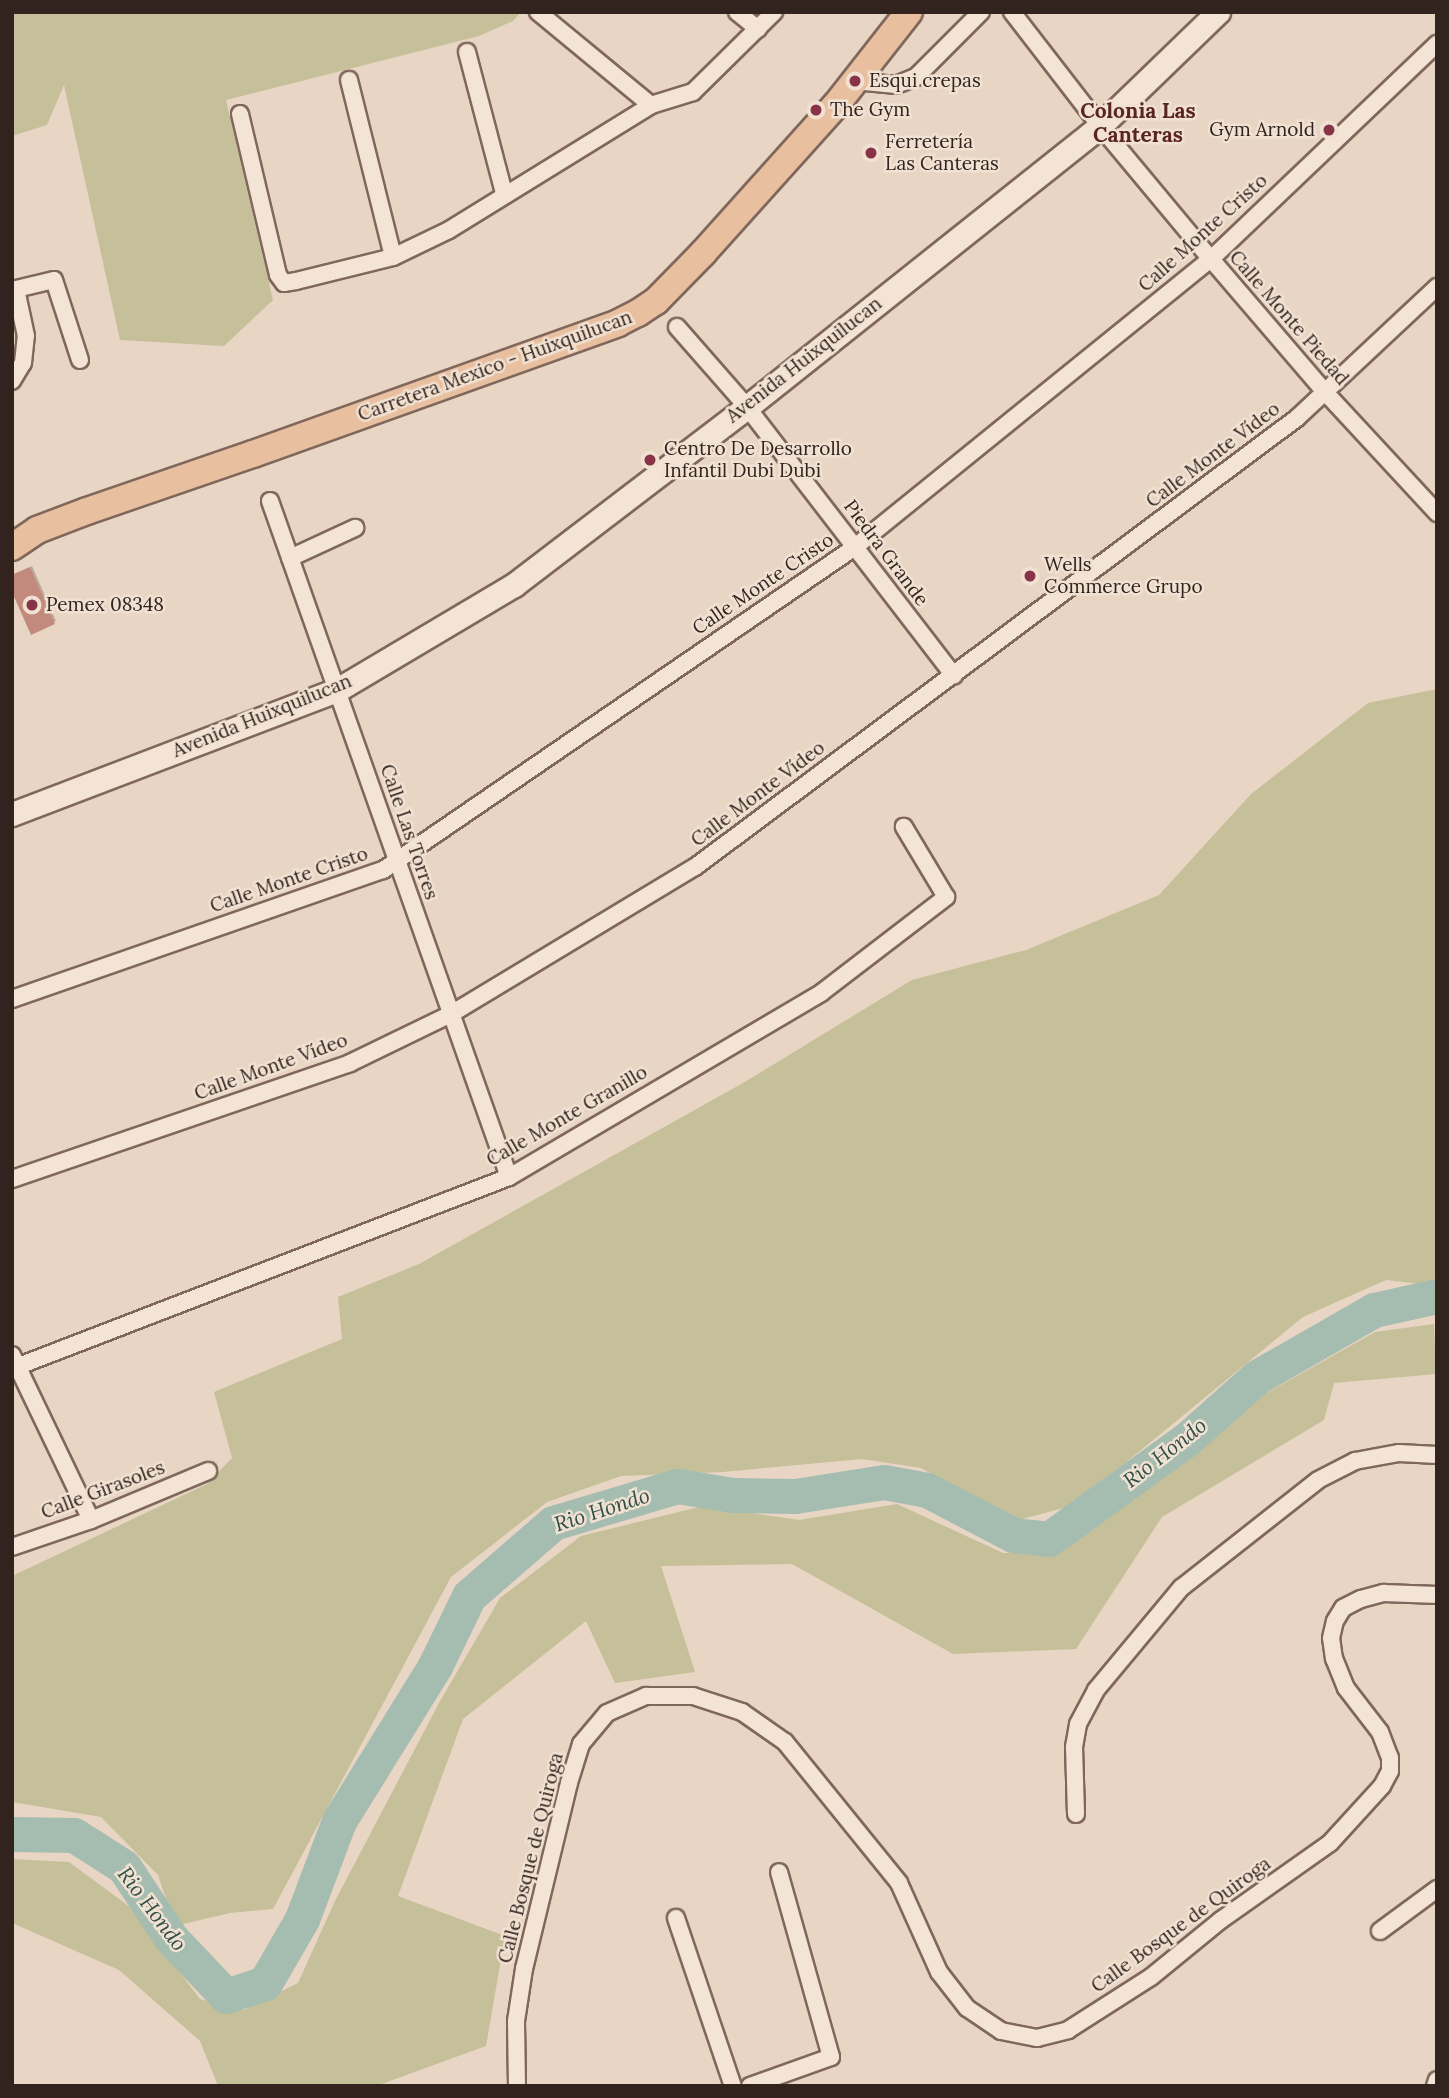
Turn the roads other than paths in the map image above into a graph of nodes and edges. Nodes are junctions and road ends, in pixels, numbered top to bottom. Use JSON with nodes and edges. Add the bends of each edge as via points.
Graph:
{"nodes":[{"id":1,"x":538,"y":12,"type":"edge"},
{"id":2,"x":737,"y":12,"type":"edge"},
{"id":3,"x":774,"y":12,"type":"edge"},
{"id":4,"x":909,"y":12,"type":"edge"},
{"id":5,"x":981,"y":12,"type":"edge"},
{"id":6,"x":1012,"y":12,"type":"edge"},
{"id":7,"x":1218,"y":12,"type":"edge"},
{"id":8,"x":758,"y":29,"type":"junction"},
{"id":9,"x":1437,"y":44,"type":"edge"},
{"id":10,"x":467,"y":52,"type":"dead end"},
{"id":11,"x":349,"y":80,"type":"dead end"},
{"id":12,"x":855,"y":81,"type":"junction"},
{"id":13,"x":651,"y":105,"type":"junction"},
{"id":14,"x":240,"y":114,"type":"dead end"},
{"id":15,"x":1100,"y":126,"type":"junction"},
{"id":16,"x":504,"y":193,"type":"junction"},
{"id":17,"x":393,"y":257,"type":"junction"},
{"id":18,"x":1211,"y":258,"type":"junction"},
{"id":19,"x":1437,"y":287,"type":"edge"},
{"id":20,"x":14,"y":290,"type":"edge"},
{"id":21,"x":677,"y":327,"type":"dead end"},
{"id":22,"x":80,"y":360,"type":"dead end"},
{"id":23,"x":12,"y":381,"type":"edge"},
{"id":24,"x":1325,"y":392,"type":"junction"},
{"id":25,"x":747,"y":407,"type":"junction"},
{"id":26,"x":270,"y":501,"type":"dead end"},
{"id":27,"x":1437,"y":513,"type":"edge"},
{"id":28,"x":355,"y":528,"type":"dead end"},
{"id":29,"x":12,"y":547,"type":"edge"},
{"id":30,"x":855,"y":547,"type":"junction"},
{"id":31,"x":290,"y":558,"type":"junction"},
{"id":32,"x":954,"y":676,"type":"junction"},
{"id":33,"x":337,"y":690,"type":"junction"},
{"id":34,"x":12,"y":814,"type":"edge"},
{"id":35,"x":904,"y":827,"type":"dead end"},
{"id":36,"x":397,"y":860,"type":"junction"},
{"id":37,"x":12,"y":999,"type":"edge"},
{"id":38,"x":451,"y":1014,"type":"junction"},
{"id":39,"x":509,"y":1177,"type":"junction"},
{"id":40,"x":12,"y":1179,"type":"edge"},
{"id":41,"x":14,"y":1361,"type":"edge"},
{"id":42,"x":1437,"y":1455,"type":"edge"},
{"id":43,"x":208,"y":1471,"type":"dead end"},
{"id":44,"x":91,"y":1520,"type":"junction"},
{"id":45,"x":12,"y":1547,"type":"edge"},
{"id":46,"x":1437,"y":1595,"type":"edge"},
{"id":47,"x":1076,"y":1814,"type":"dead end"},
{"id":48,"x":779,"y":1872,"type":"dead end"},
{"id":49,"x":1437,"y":1889,"type":"edge"},
{"id":50,"x":676,"y":1918,"type":"dead end"},
{"id":51,"x":1380,"y":1931,"type":"dead end"},
{"id":52,"x":1437,"y":2080,"type":"edge"},
{"id":53,"x":517,"y":2086,"type":"edge"},
{"id":54,"x":733,"y":2086,"type":"edge"},
{"id":55,"x":750,"y":2086,"type":"edge"},
{"id":56,"x":1435,"y":2086,"type":"edge"}],
"edges":[{"from":1,"to":13,"type":"street"},
{"from":2,"to":8,"type":"street"},
{"from":3,"to":8,"type":"street"},
{"from":4,"to":12,"type":"main road","name":"Carretera Mexico - Huixquilucan"},
{"from":5,"to":12,"type":"street","via":[[916,77],[896,85]]},
{"from":6,"to":15,"type":"street","name":"Calle Monte Piedad"},
{"from":7,"to":15,"type":"street","name":"Avenida Huixquilucan"},
{"from":8,"to":13,"type":"street","via":[[693,92]]},
{"from":9,"to":18,"type":"street","name":"Calle Monte Cristo"},
{"from":10,"to":16,"type":"street"},
{"from":11,"to":17,"type":"street"},
{"from":12,"to":29,"type":"main road","name":"Carretera Mexico - Huixquilucan","via":[[703,253],[638,313],[87,511],[37,530]]},
{"from":13,"to":16,"type":"street"},
{"from":14,"to":17,"type":"street","via":[[278,275],[284,283]]},
{"from":15,"to":18,"type":"street","name":"Calle Monte Piedad"},
{"from":15,"to":25,"type":"street","name":"Avenida Huixquilucan"},
{"from":16,"to":17,"type":"street","via":[[449,230]]},
{"from":18,"to":24,"type":"street","name":"Calle Monte Piedad"},
{"from":18,"to":30,"type":"street","name":"Calle Monte Cristo"},
{"from":19,"to":24,"type":"street","name":"Calle Monte Vídeo"},
{"from":20,"to":22,"type":"street","via":[[54,280]]},
{"from":20,"to":23,"type":"street","via":[[26,336],[23,363]]},
{"from":21,"to":25,"type":"street","name":"Piedra Grande"},
{"from":24,"to":27,"type":"street","name":"Calle Monte Piedad"},
{"from":24,"to":32,"type":"street","name":"Calle Monte Vídeo","via":[[1297,418]]},
{"from":25,"to":30,"type":"street","name":"Piedra Grande"},
{"from":25,"to":33,"type":"street","name":"Avenida Huixquilucan","via":[[514,585]]},
{"from":26,"to":31,"type":"street","name":"Calle Las Torres"},
{"from":28,"to":31,"type":"street"},
{"from":30,"to":32,"type":"street","name":"Piedra Grande"},
{"from":30,"to":36,"type":"street","name":"Calle Monte Cristo"},
{"from":31,"to":33,"type":"street","name":"Calle Las Torres"},
{"from":32,"to":38,"type":"street","name":"Calle Monte Vídeo","via":[[695,867]]},
{"from":33,"to":34,"type":"street","name":"Avenida Huixquilucan"},
{"from":33,"to":36,"type":"street","name":"Calle Las Torres"},
{"from":35,"to":39,"type":"street","name":"Calle Monte Granillo","via":[[946,897],[821,993]]},
{"from":36,"to":37,"type":"street","name":"Calle Monte Cristo","via":[[383,870]]},
{"from":36,"to":38,"type":"street","name":"Calle Las Torres"},
{"from":38,"to":39,"type":"street","name":"Calle Las Torres"},
{"from":38,"to":40,"type":"street","name":"Calle Monte Vídeo","via":[[350,1063]]},
{"from":39,"to":41,"type":"street","name":"Calle Monte Granillo"},
{"from":41,"to":44,"type":"street"},
{"from":42,"to":47,"type":"street","via":[[1399,1453],[1355,1461],[1318,1480],[1181,1588],[1096,1690],[1078,1724]]},
{"from":43,"to":44,"type":"street","name":"Calle Girasoles"},
{"from":44,"to":45,"type":"street","name":"Calle Girasoles"},
{"from":46,"to":53,"type":"street","name":"Calle Bosque de Quiroga","via":[[1384,1593],[1343,1608],[1335,1621],[1331,1639],[1334,1658],[1346,1688],[1380,1732],[1390,1758],[1390,1771],[1382,1786],[1330,1843],[1221,1920],[1151,1977],[1068,2031],[1037,2038],[1002,2031],[967,2008],[939,1972],[899,1883],[785,1742],[742,1712],[693,1696],[646,1696],[607,1713],[581,1744],[562,1810],[518,2008]]},
{"from":48,"to":55,"type":"street","via":[[831,2057]]},
{"from":49,"to":51,"type":"street"},
{"from":50,"to":54,"type":"street"},
{"from":52,"to":56,"type":"street"}]}
